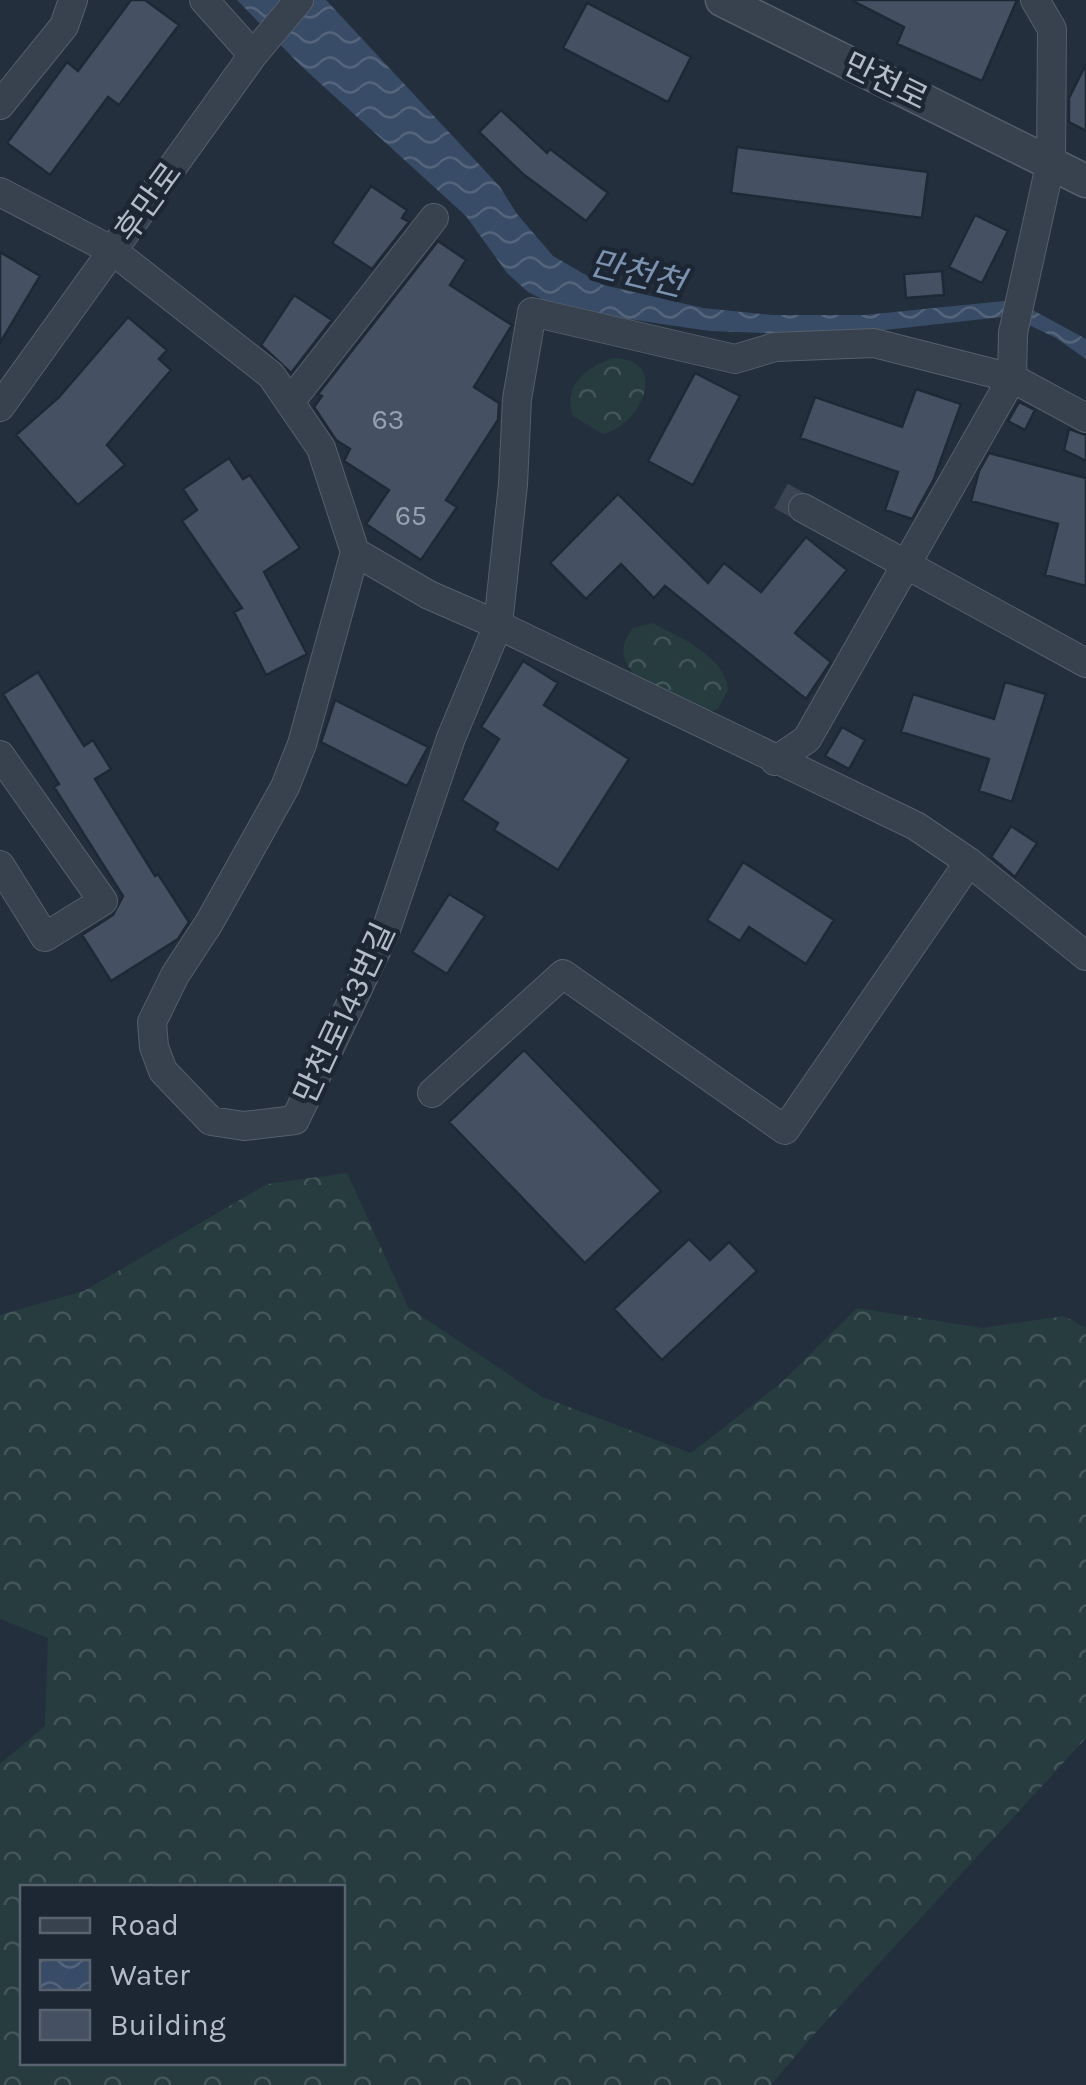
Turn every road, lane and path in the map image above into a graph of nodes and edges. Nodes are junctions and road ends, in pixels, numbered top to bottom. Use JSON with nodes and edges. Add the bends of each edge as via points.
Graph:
{"nodes":[{"id":1,"x":73,"y":0,"type":"edge"},
{"id":2,"x":204,"y":0,"type":"edge"},
{"id":3,"x":298,"y":0,"type":"edge"},
{"id":4,"x":722,"y":0,"type":"edge"},
{"id":5,"x":1034,"y":0,"type":"edge"},
{"id":6,"x":257,"y":51,"type":"junction"},
{"id":7,"x":0,"y":105,"type":"edge"},
{"id":8,"x":1051,"y":161,"type":"junction"},
{"id":9,"x":1086,"y":181,"type":"edge"},
{"id":10,"x":0,"y":192,"type":"edge"},
{"id":11,"x":434,"y":218,"type":"dead end"},
{"id":12,"x":113,"y":251,"type":"junction"},
{"id":13,"x":1012,"y":378,"type":"junction"},
{"id":14,"x":290,"y":402,"type":"junction"},
{"id":15,"x":0,"y":407,"type":"edge"},
{"id":16,"x":1086,"y":418,"type":"edge"},
{"id":17,"x":802,"y":508,"type":"tunnel mouth"},
{"id":18,"x":355,"y":552,"type":"junction"},
{"id":19,"x":906,"y":564,"type":"junction"},
{"id":20,"x":498,"y":625,"type":"junction"},
{"id":21,"x":1086,"y":662,"type":"edge"},
{"id":22,"x":0,"y":755,"type":"edge"},
{"id":23,"x":775,"y":761,"type":"junction"},
{"id":24,"x":970,"y":862,"type":"junction"},
{"id":25,"x":0,"y":865,"type":"edge"},
{"id":26,"x":1086,"y":956,"type":"edge"},
{"id":27,"x":432,"y":1093,"type":"dead end"}],
"edges":[{"from":1,"to":7,"type":"street","via":[[64,26]]},
{"from":2,"to":6,"type":"street"},
{"from":3,"to":6,"type":"street","name":"후만로"},
{"from":4,"to":8,"type":"street","name":"만천로"},
{"from":5,"to":8,"type":"street","via":[[1052,29]]},
{"from":6,"to":12,"type":"street","name":"후만로"},
{"from":8,"to":9,"type":"street","name":"만천로"},
{"from":8,"to":13,"type":"street","via":[[1013,333]]},
{"from":10,"to":12,"type":"street"},
{"from":11,"to":14,"type":"street"},
{"from":12,"to":14,"type":"street","via":[[272,375]]},
{"from":12,"to":15,"type":"street","name":"후만로"},
{"from":13,"to":16,"type":"street"},
{"from":13,"to":19,"type":"street"},
{"from":13,"to":20,"type":"street","via":[[874,344],[775,347],[736,360],[532,312],[517,398]]},
{"from":14,"to":18,"type":"street","via":[[321,448]]},
{"from":17,"to":19,"type":"street"},
{"from":18,"to":20,"type":"street"},
{"from":18,"to":20,"type":"street","name":"만천로143번길","via":[[285,786],[152,1022],[163,1071],[211,1121],[244,1126],[295,1120],[386,930],[451,738]]},
{"from":19,"to":21,"type":"street"},
{"from":19,"to":23,"type":"street","via":[[807,739]]},
{"from":20,"to":23,"type":"street"},
{"from":22,"to":25,"type":"street","via":[[103,900],[45,937]]},
{"from":23,"to":24,"type":"street","via":[[916,826]]},
{"from":24,"to":26,"type":"street"},
{"from":24,"to":27,"type":"street","via":[[785,1130],[563,974]]}]}
